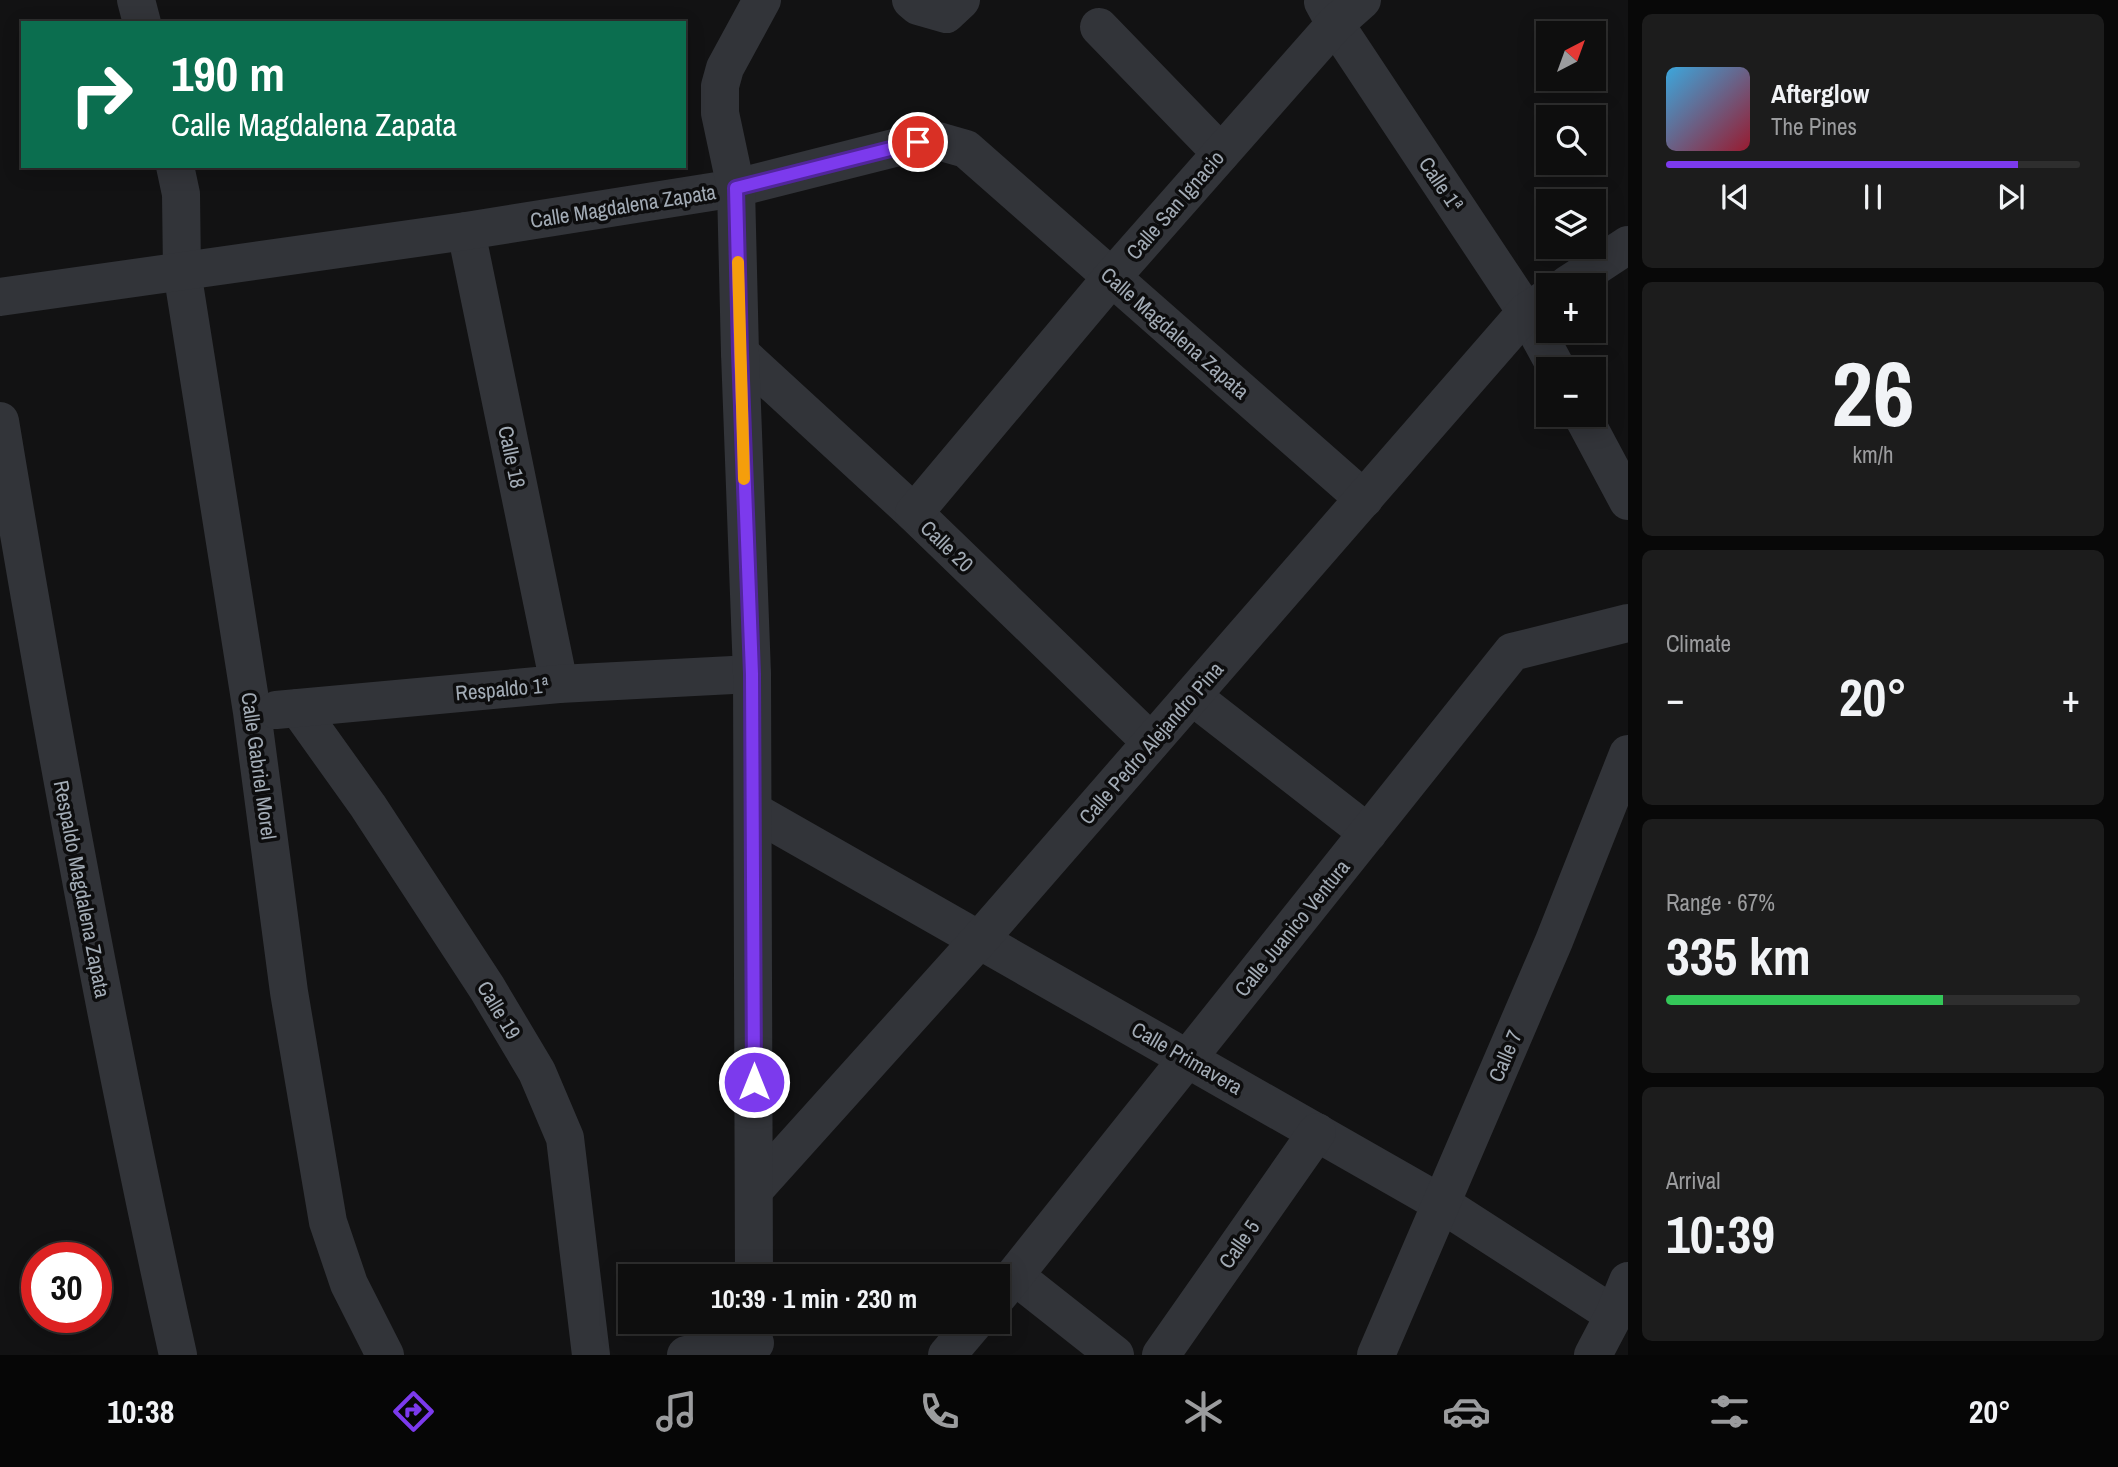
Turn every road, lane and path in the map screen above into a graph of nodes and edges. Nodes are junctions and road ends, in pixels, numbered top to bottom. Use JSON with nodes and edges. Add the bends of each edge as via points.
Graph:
{"nodes":[{"id":1,"x":136,"y":0,"type":"edge"},
{"id":2,"x":762,"y":0,"type":"edge"},
{"id":3,"x":911,"y":0,"type":"edge"},
{"id":4,"x":961,"y":0,"type":"edge"},
{"id":5,"x":1340,"y":8,"type":"edge"},
{"id":6,"x":141,"y":21,"type":"edge"},
{"id":7,"x":1099,"y":27,"type":"dead end"},
{"id":8,"x":1221,"y":153,"type":"junction"},
{"id":9,"x":175,"y":168,"type":"edge"},
{"id":10,"x":736,"y":188,"type":"junction"},
{"id":11,"x":466,"y":231,"type":"junction"},
{"id":12,"x":1628,"y":245,"type":"edge"},
{"id":13,"x":182,"y":271,"type":"junction"},
{"id":14,"x":1585,"y":273,"type":"edge"},
{"id":15,"x":1112,"y":277,"type":"junction"},
{"id":16,"x":0,"y":297,"type":"edge"},
{"id":17,"x":1536,"y":302,"type":"edge"},
{"id":18,"x":1536,"y":305,"type":"edge"},
{"id":19,"x":740,"y":353,"type":"junction"},
{"id":20,"x":0,"y":421,"type":"edge"},
{"id":21,"x":1588,"y":427,"type":"edge"},
{"id":22,"x":1364,"y":499,"type":"junction"},
{"id":23,"x":1628,"y":501,"type":"edge"},
{"id":24,"x":914,"y":513,"type":"junction"},
{"id":25,"x":1628,"y":623,"type":"edge"},
{"id":26,"x":752,"y":674,"type":"junction"},
{"id":27,"x":559,"y":684,"type":"junction"},
{"id":28,"x":1192,"y":696,"type":"junction"},
{"id":29,"x":298,"y":708,"type":"junction"},
{"id":30,"x":252,"y":712,"type":"junction"},
{"id":31,"x":1151,"y":743,"type":"junction"},
{"id":32,"x":1628,"y":754,"type":"edge"},
{"id":33,"x":753,"y":811,"type":"junction"},
{"id":34,"x":1368,"y":832,"type":"junction"},
{"id":35,"x":980,"y":939,"type":"junction"},
{"id":36,"x":1188,"y":1059,"type":"junction"},
{"id":37,"x":1317,"y":1132,"type":"junction"},
{"id":38,"x":754,"y":1190,"type":"junction"},
{"id":39,"x":1442,"y":1204,"type":"junction"},
{"id":40,"x":754,"y":1264,"type":"edge"},
{"id":41,"x":1010,"y":1281,"type":"edge"},
{"id":42,"x":1010,"y":1289,"type":"edge"},
{"id":43,"x":1621,"y":1298,"type":"edge"},
{"id":44,"x":965,"y":1334,"type":"edge"},
{"id":45,"x":755,"y":1340,"type":"edge"},
{"id":46,"x":178,"y":1355,"type":"edge"},
{"id":47,"x":385,"y":1355,"type":"edge"},
{"id":48,"x":592,"y":1355,"type":"edge"},
{"id":49,"x":686,"y":1355,"type":"edge"},
{"id":50,"x":947,"y":1355,"type":"edge"},
{"id":51,"x":1115,"y":1355,"type":"edge"},
{"id":52,"x":1161,"y":1355,"type":"edge"},
{"id":53,"x":1376,"y":1355,"type":"edge"},
{"id":54,"x":1593,"y":1355,"type":"edge"}],
"edges":[{"from":1,"to":6,"type":"street"},
{"from":2,"to":10,"type":"street","via":[[720,86],[720,113]]},
{"from":3,"to":4,"type":"street","via":[[946,13]]},
{"from":5,"to":8,"type":"street","name":"Calle San Ignacio"},
{"from":5,"to":17,"type":"street","name":"Calle 1ª"},
{"from":7,"to":8,"type":"street"},
{"from":8,"to":15,"type":"street","name":"Calle San Ignacio"},
{"from":9,"to":13,"type":"street","name":"Calle Gabriel Morel","via":[[181,194]]},
{"from":10,"to":11,"type":"street","name":"Calle Magdalena Zapata"},
{"from":10,"to":15,"type":"street","name":"Calle Magdalena Zapata","via":[[918,142],[938,141],[966,149]]},
{"from":10,"to":19,"type":"street"},
{"from":11,"to":13,"type":"street","name":"Calle Magdalena Zapata"},
{"from":11,"to":27,"type":"street","name":"Calle 18"},
{"from":12,"to":14,"type":"street"},
{"from":13,"to":16,"type":"street","name":"Calle Magdalena Zapata"},
{"from":13,"to":30,"type":"street","name":"Calle Gabriel Morel"},
{"from":15,"to":22,"type":"street","name":"Calle Magdalena Zapata"},
{"from":15,"to":24,"type":"street","name":"Calle San Ignacio"},
{"from":18,"to":22,"type":"street","name":"Calle Pedro Alejandro Pina"},
{"from":19,"to":24,"type":"street","name":"Calle 20"},
{"from":19,"to":26,"type":"street"},
{"from":20,"to":46,"type":"street","name":"Respaldo Magdalena Zapata","via":[[81,888]]},
{"from":21,"to":23,"type":"street"},
{"from":22,"to":28,"type":"street","name":"Calle Pedro Alejandro Pina"},
{"from":24,"to":31,"type":"street","name":"Calle 20"},
{"from":25,"to":34,"type":"street","name":"Calle Juanico Ventura","via":[[1512,652]]},
{"from":26,"to":27,"type":"street","name":"Respaldo 1ª"},
{"from":26,"to":33,"type":"street"},
{"from":27,"to":29,"type":"street","name":"Respaldo 1ª"},
{"from":28,"to":31,"type":"street","name":"Calle Pedro Alejandro Pina"},
{"from":28,"to":34,"type":"street"},
{"from":29,"to":30,"type":"street","name":"Respaldo 1ª"},
{"from":29,"to":48,"type":"street","name":"Calle 19","via":[[405,863],[537,1072],[565,1138]]},
{"from":30,"to":47,"type":"street","name":"Calle Gabriel Morel","via":[[289,992],[328,1222],[349,1284]]},
{"from":31,"to":35,"type":"street","name":"Calle Pedro Alejandro Pina"},
{"from":32,"to":39,"type":"street","name":"Calle 7"},
{"from":33,"to":35,"type":"street","name":"Calle Primavera"},
{"from":33,"to":38,"type":"street"},
{"from":34,"to":36,"type":"street","name":"Calle Juanico Ventura"},
{"from":35,"to":36,"type":"street","name":"Calle Primavera"},
{"from":35,"to":38,"type":"street","name":"Calle Pedro Alejandro Pina"},
{"from":36,"to":37,"type":"street","name":"Calle Primavera"},
{"from":36,"to":41,"type":"street","name":"Calle Juanico Ventura"},
{"from":37,"to":39,"type":"street","name":"Calle Primavera"},
{"from":37,"to":52,"type":"street","name":"Calle 5"},
{"from":38,"to":40,"type":"street"},
{"from":39,"to":43,"type":"street","name":"Calle Primavera"},
{"from":39,"to":53,"type":"street","name":"Calle 7"},
{"from":42,"to":51,"type":"street"},
{"from":43,"to":54,"type":"street"},
{"from":44,"to":50,"type":"street"},
{"from":45,"to":49,"type":"street"}]}
